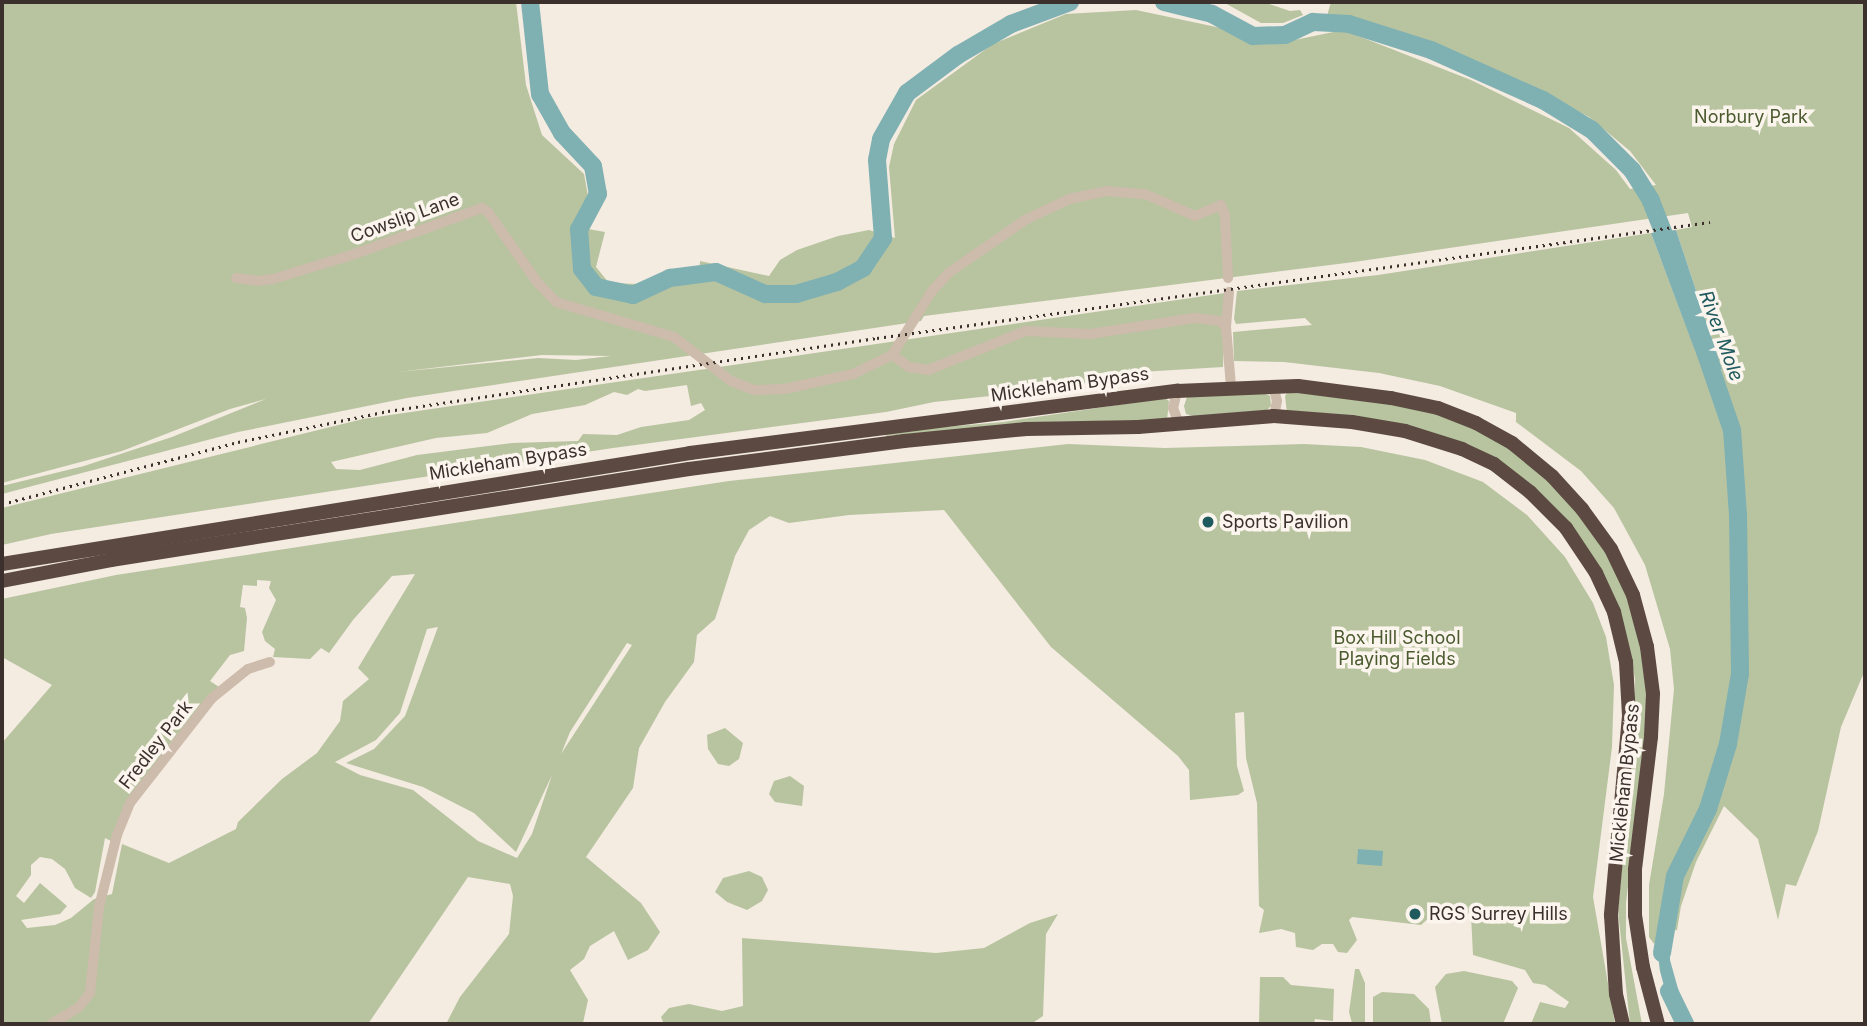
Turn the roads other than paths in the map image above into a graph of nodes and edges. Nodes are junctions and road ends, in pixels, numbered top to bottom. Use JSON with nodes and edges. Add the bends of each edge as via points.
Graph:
{"nodes":[{"id":1,"x":236,"y":278,"type":"dead end"},
{"id":2,"x":1228,"y":278,"type":"dead end"},
{"id":3,"x":1230,"y":292,"type":"dead end"},
{"id":4,"x":1227,"y":327,"type":"junction"},
{"id":5,"x":892,"y":355,"type":"junction"},
{"id":6,"x":1273,"y":385,"type":"junction"},
{"id":7,"x":1231,"y":387,"type":"junction"},
{"id":8,"x":1177,"y":391,"type":"junction"},
{"id":9,"x":1274,"y":415,"type":"junction"},
{"id":10,"x":1179,"y":424,"type":"junction"},
{"id":11,"x":2,"y":564,"type":"edge"},
{"id":12,"x":2,"y":581,"type":"edge"},
{"id":13,"x":270,"y":662,"type":"dead end"},
{"id":14,"x":51,"y":1024,"type":"edge"},
{"id":15,"x":1623,"y":1024,"type":"edge"},
{"id":16,"x":1658,"y":1024,"type":"edge"}],
"edges":[{"from":1,"to":5,"type":"street","name":"Cowslip Lane","via":[[273,279],[482,208],[556,302],[674,337],[731,381],[755,390],[785,389],[853,373]]},
{"from":2,"to":5,"type":"street","via":[[1221,205],[1195,216],[1145,194],[1107,191],[1069,199],[1025,220],[950,272],[932,291]]},
{"from":3,"to":4,"type":"street"},
{"from":4,"to":5,"type":"street","via":[[1213,319],[1195,318],[1090,334],[1026,331],[928,370],[909,367]]},
{"from":4,"to":7,"type":"street"},
{"from":6,"to":7,"type":"highway","name":"Mickleham Bypass"},
{"from":6,"to":9,"type":"street"},
{"from":6,"to":16,"type":"highway","name":"Mickleham Bypass","via":[[1391,398],[1476,422],[1533,457],[1583,509],[1611,549],[1633,595],[1651,670],[1651,737],[1635,870],[1635,915]]},
{"from":7,"to":8,"type":"highway","name":"Mickleham Bypass"},
{"from":8,"to":10,"type":"street","via":[[1173,408]]},
{"from":8,"to":11,"type":"highway","name":"Mickleham Bypass","via":[[690,453]]},
{"from":9,"to":10,"type":"highway","name":"Mickleham Bypass"},
{"from":9,"to":15,"type":"highway","name":"Mickleham Bypass","via":[[1405,431],[1494,464],[1531,492],[1566,528],[1596,573],[1614,612],[1626,662],[1629,716],[1611,915],[1616,994]]},
{"from":10,"to":12,"type":"highway","name":"Mickleham Bypass","via":[[1026,429],[806,453],[111,560]]},
{"from":13,"to":14,"type":"street","name":"Fredley Park","via":[[248,669],[212,698],[130,803],[99,905],[90,993],[79,1007]]}]}
